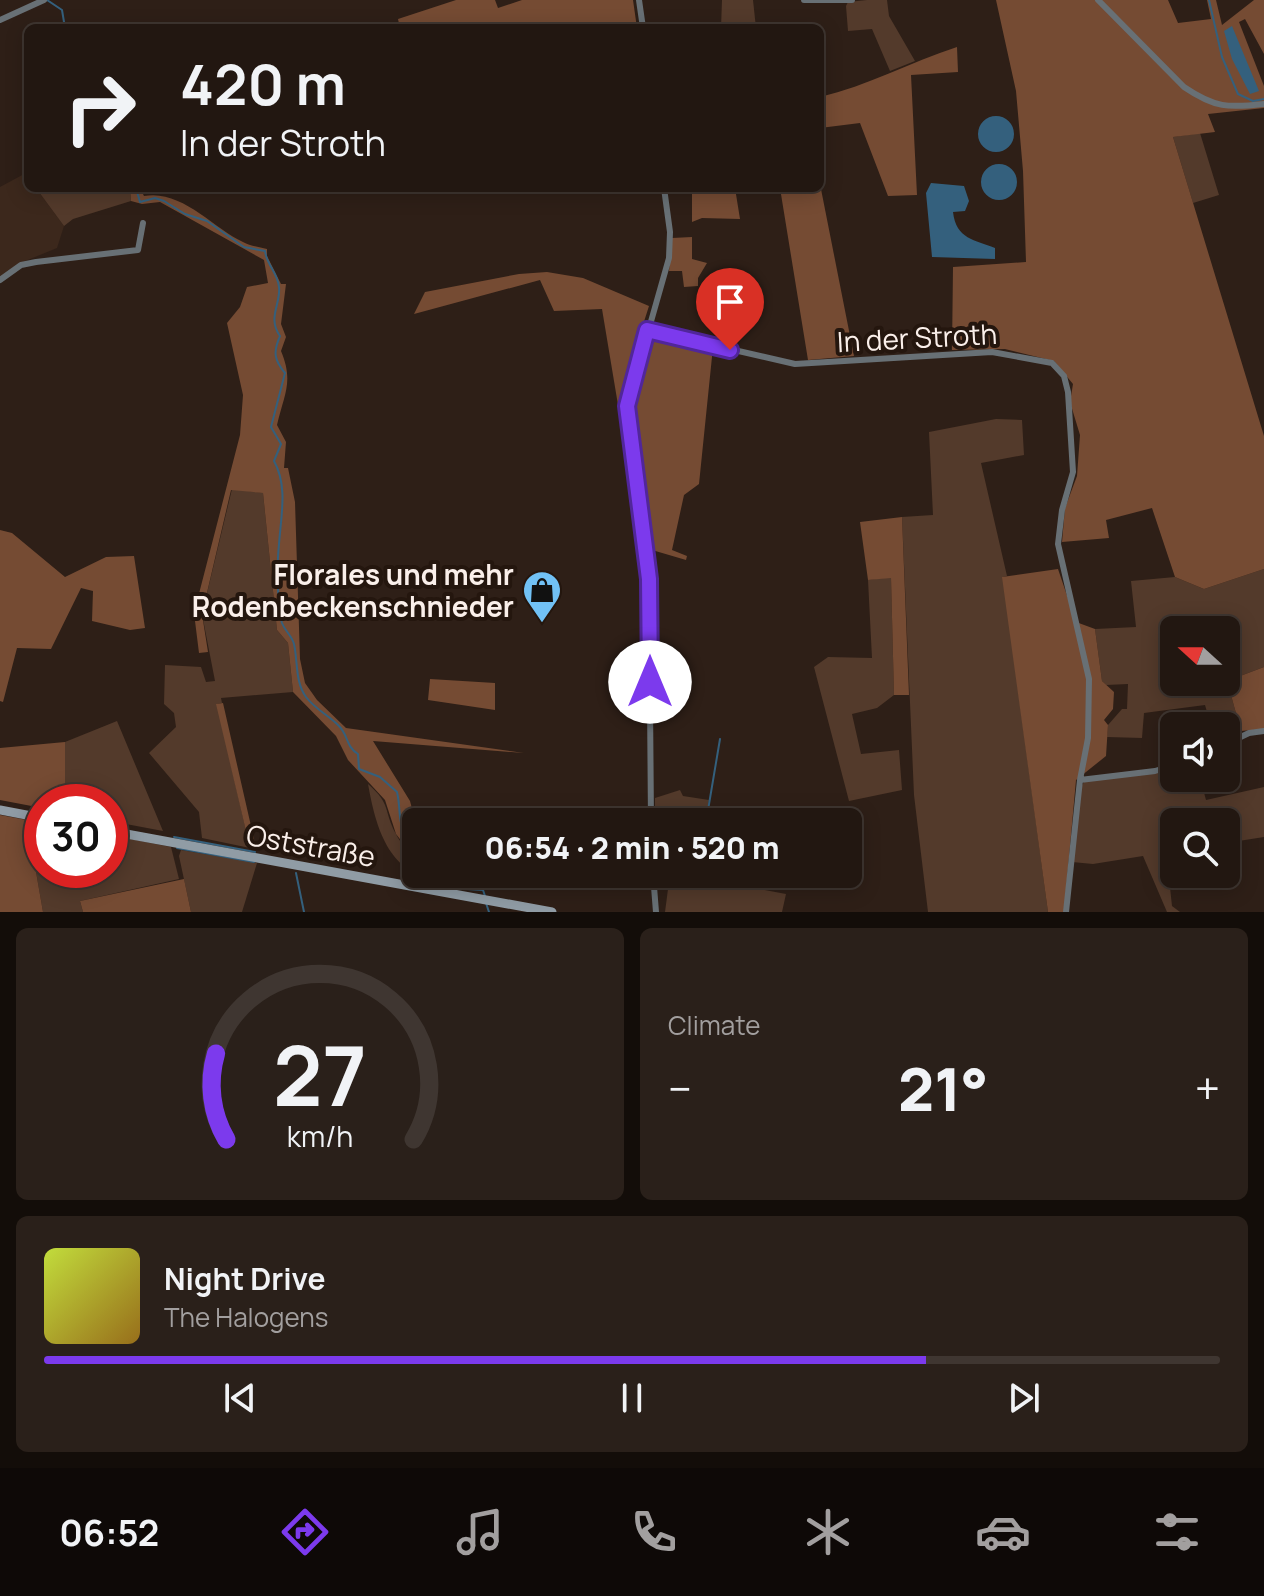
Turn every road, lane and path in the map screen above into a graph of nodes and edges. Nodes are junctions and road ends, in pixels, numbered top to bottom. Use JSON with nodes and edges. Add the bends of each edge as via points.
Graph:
{"nodes":[{"id":1,"x":44,"y":0,"type":"edge"},
{"id":2,"x":639,"y":0,"type":"edge"},
{"id":3,"x":804,"y":0,"type":"edge"},
{"id":4,"x":852,"y":0,"type":"edge"},
{"id":5,"x":1098,"y":0,"type":"edge"},
{"id":6,"x":0,"y":20,"type":"edge"},
{"id":7,"x":642,"y":24,"type":"edge"},
{"id":8,"x":1264,"y":104,"type":"edge"},
{"id":9,"x":664,"y":192,"type":"edge"},
{"id":10,"x":143,"y":223,"type":"dead end"},
{"id":11,"x":0,"y":280,"type":"edge"},
{"id":12,"x":647,"y":330,"type":"junction"},
{"id":13,"x":1264,"y":731,"type":"edge"},
{"id":14,"x":1240,"y":737,"type":"edge"},
{"id":15,"x":1160,"y":769,"type":"edge"},
{"id":16,"x":1080,"y":780,"type":"junction"},
{"id":17,"x":651,"y":808,"type":"edge"},
{"id":18,"x":0,"y":810,"type":"edge"},
{"id":19,"x":24,"y":815,"type":"edge"},
{"id":20,"x":128,"y":834,"type":"edge"},
{"id":21,"x":654,"y":888,"type":"edge"},
{"id":22,"x":552,"y":912,"type":"edge"},
{"id":23,"x":656,"y":912,"type":"edge"},
{"id":24,"x":1066,"y":912,"type":"edge"}],
"edges":[{"from":1,"to":6,"type":"street"},
{"from":2,"to":7,"type":"street"},
{"from":3,"to":4,"type":"street"},
{"from":5,"to":8,"type":"street","via":[[1198,96],[1228,108]]},
{"from":9,"to":12,"type":"street","via":[[669,258]]},
{"from":10,"to":11,"type":"street","via":[[138,250],[21,265]]},
{"from":12,"to":16,"type":"street","name":"In der Stroth","via":[[795,364],[992,352],[1052,363],[1058,369],[1068,392],[1074,460],[1058,544],[1089,679],[1088,738]]},
{"from":12,"to":17,"type":"street","via":[[627,406],[649,579]]},
{"from":13,"to":14,"type":"street"},
{"from":15,"to":16,"type":"street"},
{"from":16,"to":24,"type":"street"},
{"from":18,"to":19,"type":"main road"},
{"from":20,"to":22,"type":"main road","name":"Oststraße"},
{"from":21,"to":23,"type":"street"}]}
